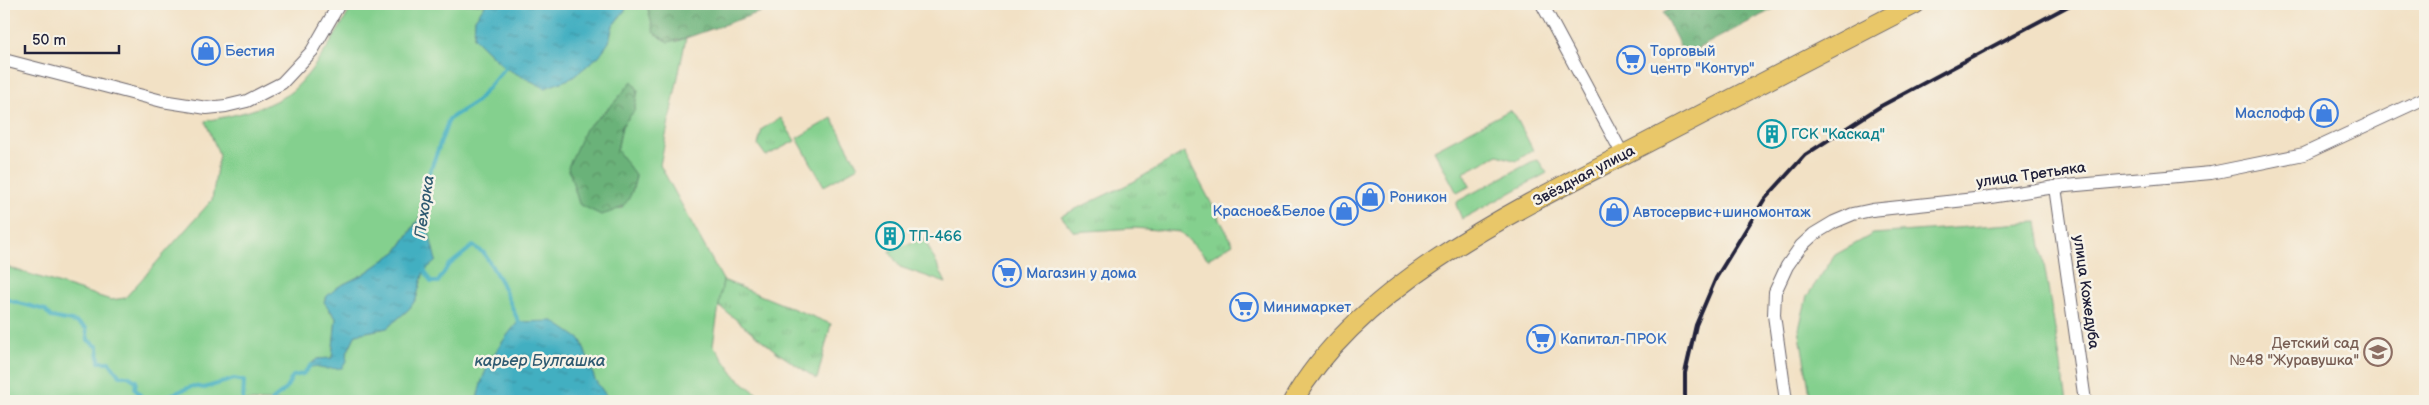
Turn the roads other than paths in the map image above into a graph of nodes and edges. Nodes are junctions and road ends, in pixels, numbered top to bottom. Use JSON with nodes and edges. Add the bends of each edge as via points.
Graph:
{"nodes":[{"id":1,"x":339,"y":4,"type":"edge"},
{"id":2,"x":1542,"y":4,"type":"edge"},
{"id":3,"x":1915,"y":4,"type":"edge"},
{"id":4,"x":4,"y":60,"type":"edge"},
{"id":5,"x":2425,"y":98,"type":"edge"},
{"id":6,"x":1623,"y":155,"type":"junction"},
{"id":7,"x":2055,"y":187,"type":"junction"},
{"id":8,"x":1293,"y":401,"type":"edge"},
{"id":9,"x":1786,"y":401,"type":"edge"},
{"id":10,"x":2085,"y":401,"type":"edge"}],
"edges":[{"from":1,"to":4,"type":"street","via":[[312,51],[282,83],[247,101],[226,106],[207,108],[162,101]]},
{"from":2,"to":6,"type":"street"},
{"from":3,"to":6,"type":"main road","name":"Звёздная улица"},
{"from":5,"to":7,"type":"street","name":"улица Третьяка","via":[[2304,154],[2211,173]]},
{"from":6,"to":8,"type":"main road","name":"Звёздная улица","via":[[1468,239],[1386,297],[1331,348],[1307,377]]},
{"from":7,"to":9,"type":"street","name":"улица Третьяка","via":[[1853,214],[1814,234],[1787,266],[1775,292],[1774,315]]},
{"from":7,"to":10,"type":"street","name":"улица Кожедуба"}]}
